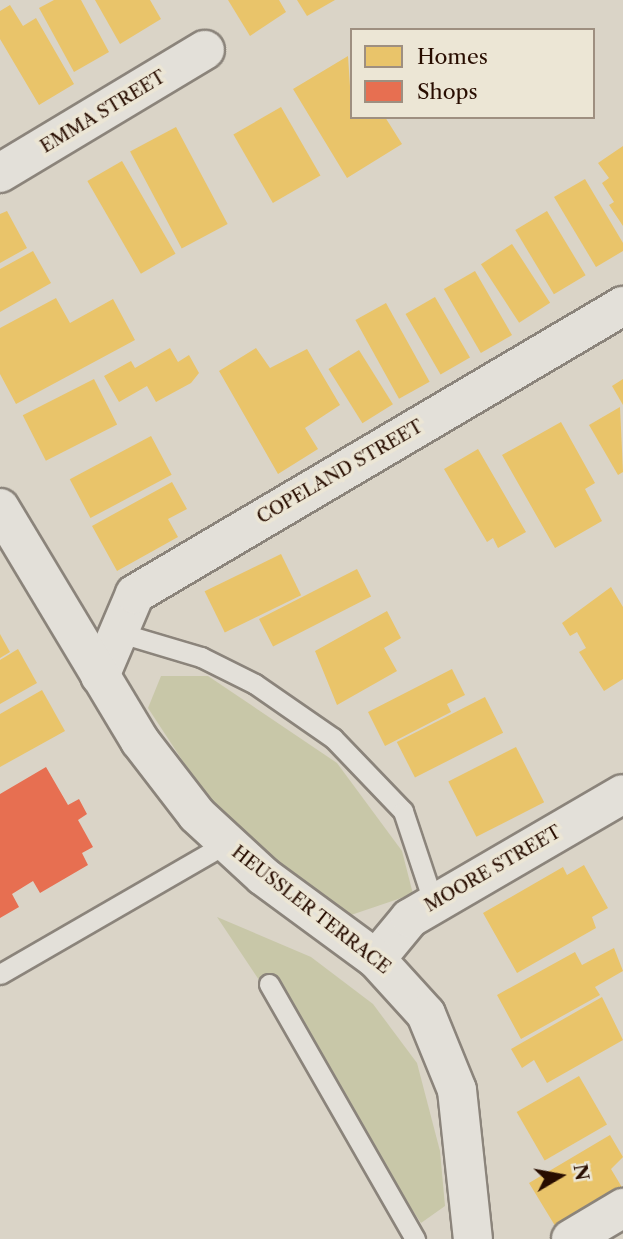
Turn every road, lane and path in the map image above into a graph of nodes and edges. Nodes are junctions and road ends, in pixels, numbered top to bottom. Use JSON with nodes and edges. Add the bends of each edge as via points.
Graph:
{"nodes":[{"id":1,"x":205,"y":50,"type":"dead end"},
{"id":2,"x":0,"y":173,"type":"edge"},
{"id":3,"x":623,"y":306,"type":"edge"},
{"id":4,"x":0,"y":508,"type":"edge"},
{"id":5,"x":117,"y":632,"type":"junction"},
{"id":6,"x":100,"y":676,"type":"junction"},
{"id":7,"x":623,"y":794,"type":"edge"},
{"id":8,"x":227,"y":844,"type":"junction"},
{"id":9,"x":433,"y":904,"type":"junction"},
{"id":10,"x":376,"y":959,"type":"junction"},
{"id":11,"x":0,"y":974,"type":"edge"},
{"id":12,"x":270,"y":984,"type":"dead end"},
{"id":13,"x":623,"y":1208,"type":"edge"},
{"id":14,"x":415,"y":1239,"type":"edge"},
{"id":15,"x":473,"y":1239,"type":"edge"},
{"id":16,"x":571,"y":1239,"type":"edge"}],
"edges":[{"from":1,"to":2,"type":"street","name":"EMMA STREET"},
{"from":3,"to":5,"type":"street","name":"COPELAND STREET","via":[[147,586],[128,603]]},
{"from":4,"to":6,"type":"street","name":"HEUSSLER TERRACE"},
{"from":5,"to":6,"type":"street","name":"COPELAND STREET"},
{"from":5,"to":9,"type":"lane","via":[[201,657],[255,684],[333,738],[403,811]]},
{"from":6,"to":8,"type":"street","name":"HEUSSLER TERRACE","via":[[171,784]]},
{"from":7,"to":9,"type":"street","name":"MOORE STREET"},
{"from":8,"to":10,"type":"street","name":"HEUSSLER TERRACE"},
{"from":8,"to":11,"type":"lane"},
{"from":9,"to":10,"type":"street","name":"MOORE STREET","via":[[401,926]]},
{"from":10,"to":15,"type":"street","name":"HEUSSLER TERRACE","via":[[426,1014],[451,1063]]},
{"from":12,"to":14,"type":"lane"},
{"from":13,"to":16,"type":"street"}]}
